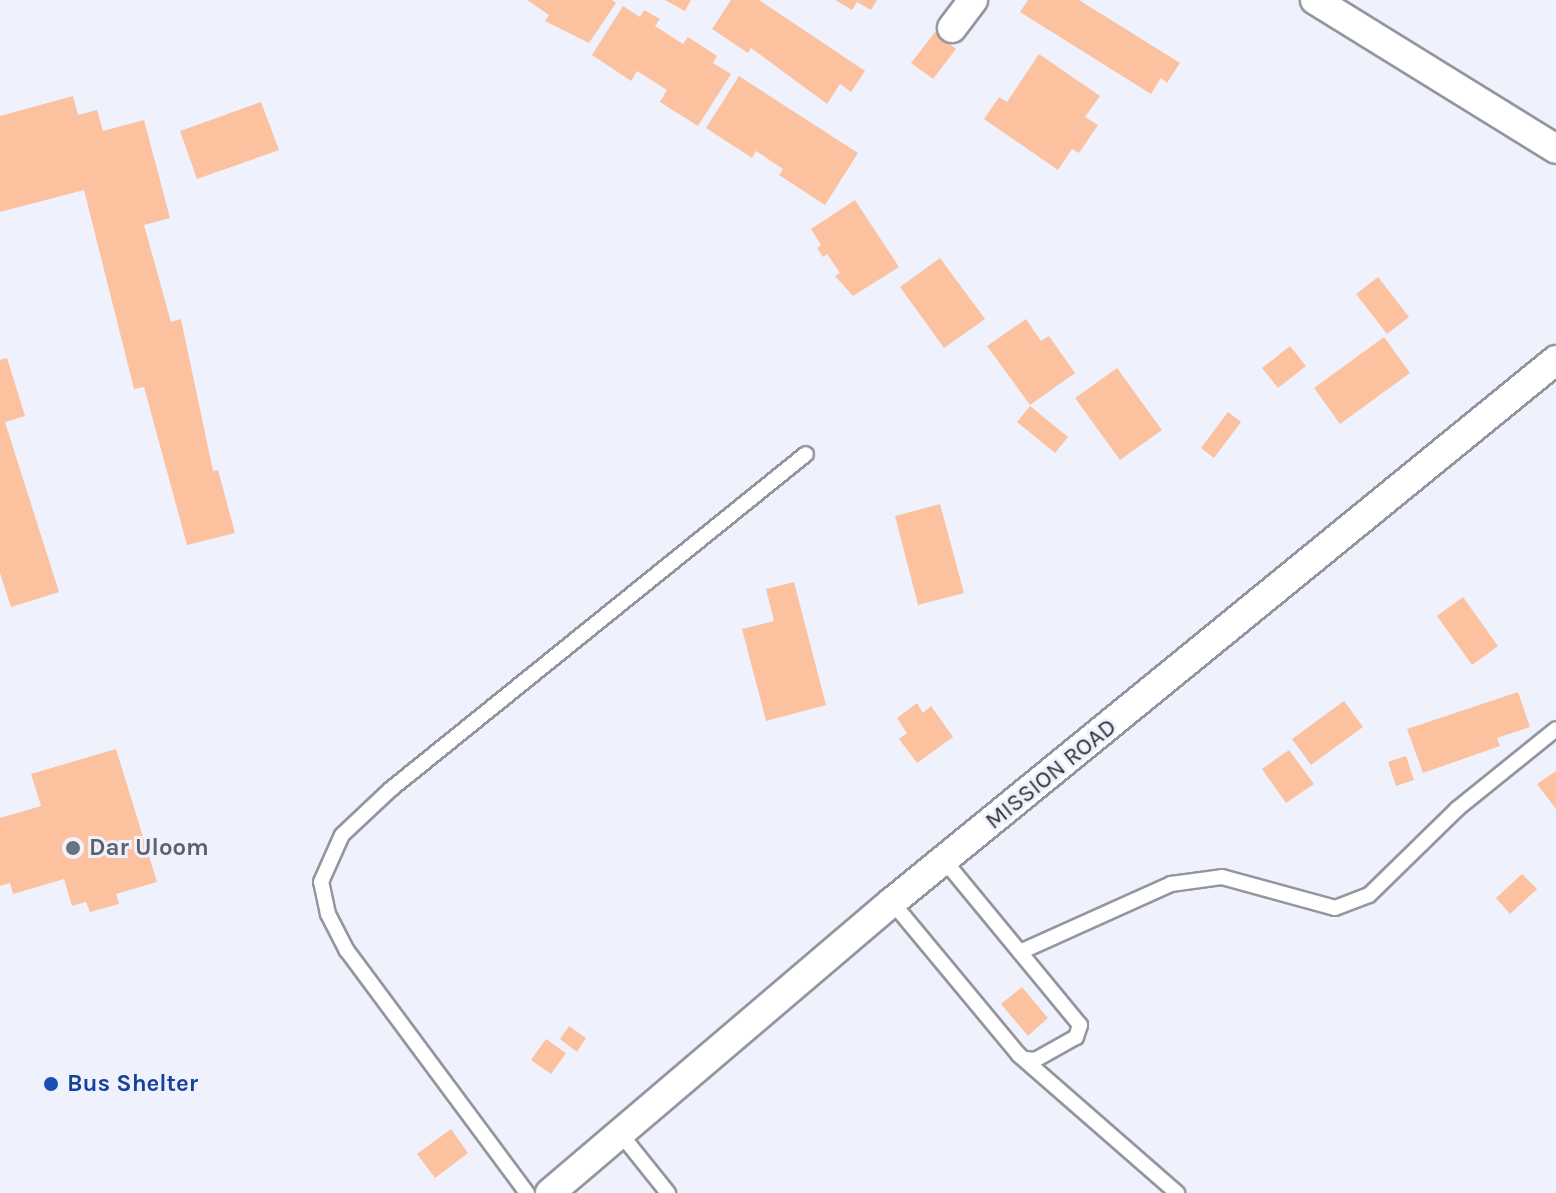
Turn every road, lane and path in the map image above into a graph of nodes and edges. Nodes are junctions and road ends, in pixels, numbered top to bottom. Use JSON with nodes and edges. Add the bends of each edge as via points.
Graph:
{"nodes":[{"id":1,"x":973,"y":0,"type":"edge"},
{"id":2,"x":1315,"y":0,"type":"edge"},
{"id":3,"x":952,"y":28,"type":"dead end"},
{"id":4,"x":1556,"y":149,"type":"edge"},
{"id":5,"x":1556,"y":360,"type":"edge"},
{"id":6,"x":806,"y":454,"type":"dead end"},
{"id":7,"x":1556,"y":729,"type":"edge"},
{"id":8,"x":944,"y":860,"type":"junction"},
{"id":9,"x":892,"y":902,"type":"junction"},
{"id":10,"x":1020,"y":952,"type":"junction"},
{"id":11,"x":1026,"y":1059,"type":"junction"},
{"id":12,"x":620,"y":1133,"type":"junction"},
{"id":13,"x":527,"y":1193,"type":"edge"},
{"id":14,"x":550,"y":1193,"type":"edge"},
{"id":15,"x":668,"y":1193,"type":"edge"},
{"id":16,"x":1177,"y":1193,"type":"edge"}],
"edges":[{"from":1,"to":3,"type":"street"},
{"from":2,"to":4,"type":"street"},
{"from":5,"to":8,"type":"street","name":"MISSION ROAD"},
{"from":6,"to":13,"type":"lane","via":[[391,789],[342,835],[321,882],[328,914],[347,951]]},
{"from":7,"to":10,"type":"lane","via":[[1457,809],[1369,895],[1335,908],[1222,877],[1171,884]]},
{"from":8,"to":9,"type":"street","name":"MISSION ROAD"},
{"from":8,"to":10,"type":"lane"},
{"from":9,"to":11,"type":"lane"},
{"from":9,"to":12,"type":"street","name":"MISSION ROAD"},
{"from":10,"to":11,"type":"lane","via":[[1080,1025],[1076,1037],[1035,1060]]},
{"from":11,"to":16,"type":"lane"},
{"from":12,"to":14,"type":"street","name":"MISSION ROAD"},
{"from":12,"to":15,"type":"lane"}]}
